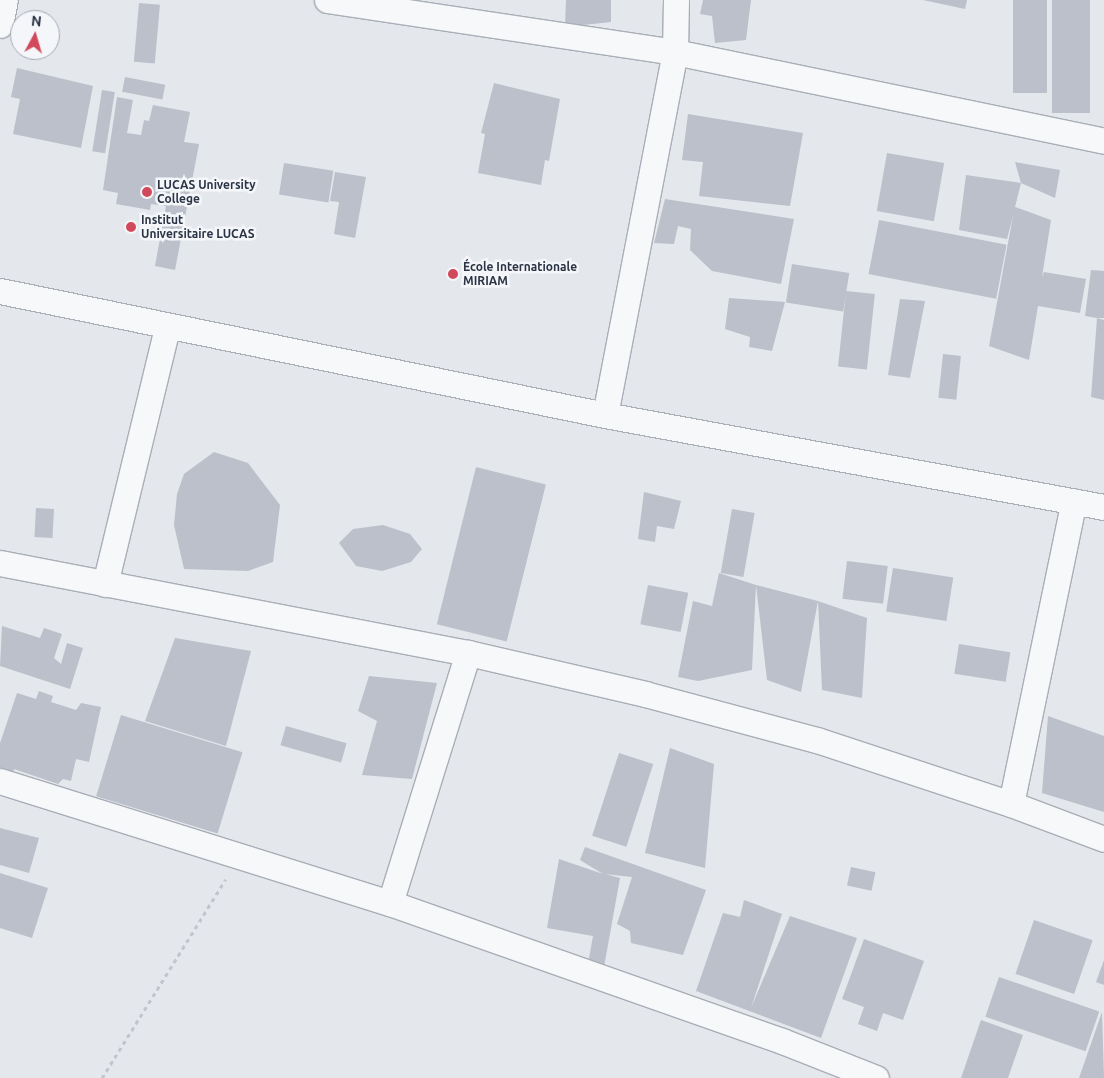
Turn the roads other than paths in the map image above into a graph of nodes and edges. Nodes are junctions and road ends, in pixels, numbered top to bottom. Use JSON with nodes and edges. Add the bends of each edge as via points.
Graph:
{"nodes":[{"id":1,"x":4,"y":0,"type":"edge"},
{"id":2,"x":327,"y":0,"type":"edge"},
{"id":3,"x":676,"y":0,"type":"edge"},
{"id":4,"x":0,"y":25,"type":"edge"},
{"id":5,"x":675,"y":52,"type":"junction"},
{"id":6,"x":1104,"y":141,"type":"edge"},
{"id":7,"x":0,"y":292,"type":"edge"},
{"id":8,"x":167,"y":328,"type":"junction"},
{"id":9,"x":606,"y":415,"type":"junction"},
{"id":10,"x":1074,"y":501,"type":"junction"},
{"id":11,"x":1104,"y":506,"type":"edge"},
{"id":12,"x":0,"y":563,"type":"edge"},
{"id":13,"x":104,"y":584,"type":"junction"},
{"id":14,"x":468,"y":653,"type":"junction"},
{"id":15,"x":0,"y":781,"type":"edge"},
{"id":16,"x":1011,"y":804,"type":"junction"},
{"id":17,"x":1104,"y":839,"type":"edge"},
{"id":18,"x":390,"y":903,"type":"junction"},
{"id":19,"x":876,"y":1078,"type":"edge"}],
"edges":[{"from":1,"to":4,"type":"street"},
{"from":2,"to":5,"type":"street"},
{"from":3,"to":5,"type":"street"},
{"from":5,"to":6,"type":"street"},
{"from":5,"to":9,"type":"street"},
{"from":7,"to":8,"type":"street"},
{"from":8,"to":9,"type":"street"},
{"from":8,"to":13,"type":"street"},
{"from":9,"to":10,"type":"street"},
{"from":10,"to":11,"type":"street"},
{"from":10,"to":16,"type":"street"},
{"from":12,"to":13,"type":"street"},
{"from":13,"to":14,"type":"street"},
{"from":14,"to":16,"type":"street","via":[[645,694],[817,740]]},
{"from":14,"to":18,"type":"street"},
{"from":15,"to":18,"type":"street"},
{"from":16,"to":17,"type":"street"},
{"from":18,"to":19,"type":"street","via":[[773,1037]]}]}
